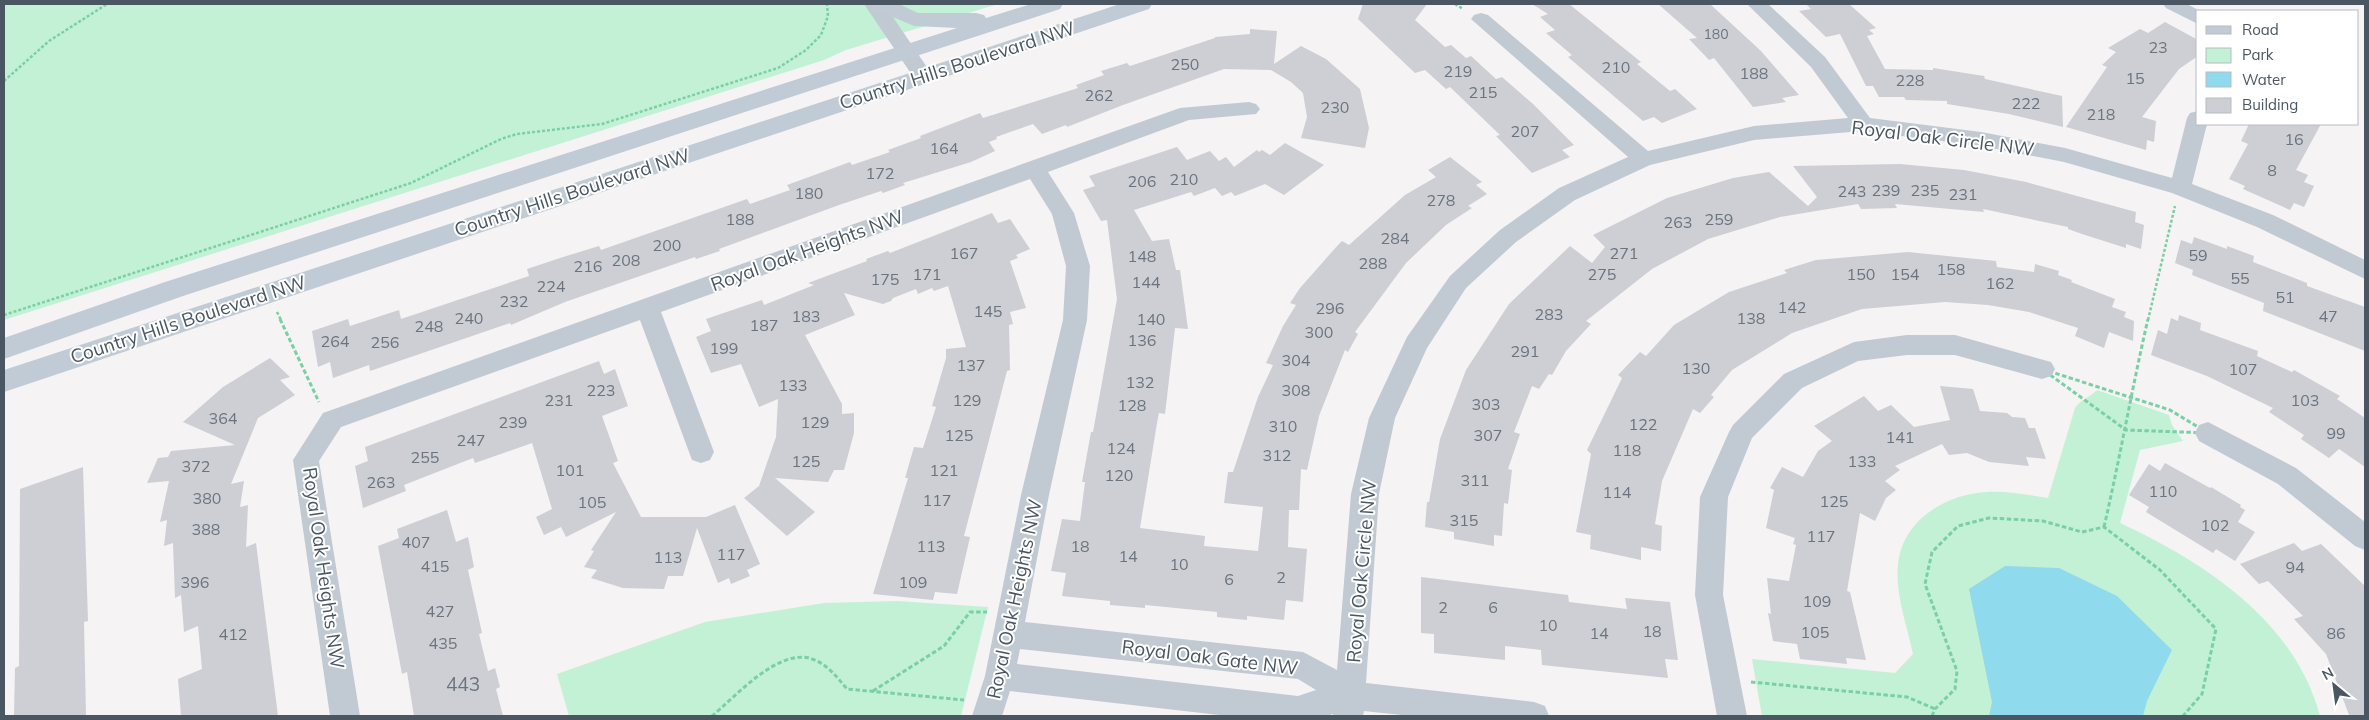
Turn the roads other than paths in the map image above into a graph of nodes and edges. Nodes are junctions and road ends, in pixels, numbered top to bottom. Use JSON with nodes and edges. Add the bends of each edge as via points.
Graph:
{"nodes":[{"id":1,"x":874,"y":4,"type":"edge"},
{"id":2,"x":882,"y":4,"type":"edge"},
{"id":3,"x":1052,"y":4,"type":"edge"},
{"id":4,"x":1141,"y":4,"type":"edge"},
{"id":5,"x":1757,"y":4,"type":"edge"},
{"id":6,"x":2173,"y":4,"type":"edge"},
{"id":7,"x":1015,"y":16,"type":"junction"},
{"id":8,"x":2196,"y":17,"type":"edge"},
{"id":9,"x":1481,"y":19,"type":"dead end"},
{"id":10,"x":907,"y":51,"type":"junction"},
{"id":11,"x":923,"y":76,"type":"junction"},
{"id":12,"x":1249,"y":109,"type":"dead end"},
{"id":13,"x":1863,"y":124,"type":"junction"},
{"id":14,"x":2196,"y":125,"type":"edge"},
{"id":15,"x":1644,"y":159,"type":"junction"},
{"id":16,"x":1035,"y":169,"type":"junction"},
{"id":17,"x":2180,"y":188,"type":"junction"},
{"id":18,"x":2365,"y":270,"type":"edge"},
{"id":19,"x":647,"y":308,"type":"junction"},
{"id":20,"x":6,"y":348,"type":"edge"},
{"id":21,"x":2042,"y":369,"type":"road end"},
{"id":22,"x":4,"y":380,"type":"edge"},
{"id":23,"x":2208,"y":433,"type":"road end"},
{"id":24,"x":701,"y":452,"type":"dead end"},
{"id":25,"x":2365,"y":538,"type":"edge"},
{"id":26,"x":1010,"y":624,"type":"junction"},
{"id":27,"x":1000,"y":676,"type":"junction"},
{"id":28,"x":1349,"y":705,"type":"edge"},
{"id":29,"x":989,"y":711,"type":"edge"},
{"id":30,"x":345,"y":716,"type":"edge"},
{"id":31,"x":1534,"y":716,"type":"edge"},
{"id":32,"x":1732,"y":716,"type":"edge"}],
"edges":[{"from":1,"to":10,"type":"street"},
{"from":2,"to":7,"type":"main road","via":[[914,19],[959,21]]},
{"from":3,"to":7,"type":"main road","name":"Country Hills Boulevard NW"},
{"from":4,"to":11,"type":"main road","name":"Country Hills Boulevard NW"},
{"from":5,"to":13,"type":"street","via":[[1818,62]]},
{"from":6,"to":8,"type":"street"},
{"from":7,"to":10,"type":"main road","name":"Country Hills Boulevard NW"},
{"from":9,"to":15,"type":"street"},
{"from":10,"to":11,"type":"street"},
{"from":10,"to":20,"type":"main road","name":"Country Hills Boulevard NW","via":[[174,289]]},
{"from":11,"to":22,"type":"main road","name":"Country Hills Boulevard NW"},
{"from":12,"to":16,"type":"street","via":[[1187,113]]},
{"from":13,"to":15,"type":"street","name":"Royal Oak Circle NW","via":[[1754,133]]},
{"from":13,"to":17,"type":"street","name":"Royal Oak Circle NW","via":[[1980,138],[2065,155]]},
{"from":14,"to":17,"type":"street"},
{"from":15,"to":28,"type":"street","name":"Royal Oak Circle NW","via":[[1568,194],[1508,236],[1458,282],[1416,344],[1382,418],[1365,494]]},
{"from":16,"to":19,"type":"street","name":"Royal Oak Heights NW"},
{"from":16,"to":26,"type":"street","name":"Royal Oak Heights NW","via":[[1063,213],[1078,266],[1075,320],[1035,495]]},
{"from":17,"to":18,"type":"street","name":"Royal Oak Circle NW","via":[[2265,221]]},
{"from":19,"to":24,"type":"street"},
{"from":19,"to":30,"type":"street","name":"Royal Oak Heights NW","via":[[332,420],[306,460]]},
{"from":21,"to":32,"type":"street","via":[[1955,346],[1907,345],[1854,352],[1793,380],[1742,432],[1714,497],[1709,595]]},
{"from":23,"to":25,"type":"street","via":[[2287,476]]},
{"from":26,"to":27,"type":"street","name":"Royal Oak Heights NW"},
{"from":26,"to":28,"type":"street","name":"Royal Oak Gate NW","via":[[1303,666]]},
{"from":27,"to":28,"type":"street","via":[[1298,710]]},
{"from":27,"to":29,"type":"street","name":"Royal Oak Heights NW"},
{"from":28,"to":31,"type":"street"}]}
